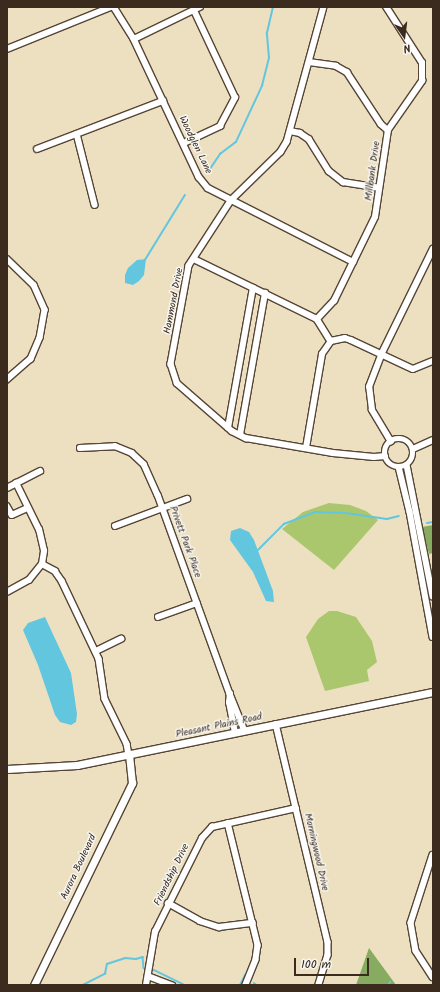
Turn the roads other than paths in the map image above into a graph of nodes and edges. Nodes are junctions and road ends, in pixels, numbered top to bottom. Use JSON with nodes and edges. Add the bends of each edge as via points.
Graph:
{"nodes":[{"id":1,"x":113,"y":7,"type":"edge"},
{"id":2,"x":200,"y":7,"type":"edge"},
{"id":3,"x":324,"y":7,"type":"edge"},
{"id":4,"x":386,"y":7,"type":"edge"},
{"id":5,"x":194,"y":11,"type":"junction"},
{"id":6,"x":134,"y":39,"type":"junction"},
{"id":7,"x":7,"y":49,"type":"edge"},
{"id":8,"x":309,"y":62,"type":"junction"},
{"id":9,"x":163,"y":101,"type":"junction"},
{"id":10,"x":388,"y":130,"type":"junction"},
{"id":11,"x":290,"y":131,"type":"junction"},
{"id":12,"x":77,"y":134,"type":"junction"},
{"id":13,"x":184,"y":143,"type":"junction"},
{"id":14,"x":36,"y":149,"type":"dead end"},
{"id":15,"x":379,"y":188,"type":"junction"},
{"id":16,"x":231,"y":201,"type":"junction"},
{"id":17,"x":95,"y":206,"type":"dead end"},
{"id":18,"x":433,"y":249,"type":"edge"},
{"id":19,"x":7,"y":258,"type":"edge"},
{"id":20,"x":194,"y":259,"type":"junction"},
{"id":21,"x":353,"y":262,"type":"junction"},
{"id":22,"x":253,"y":288,"type":"junction"},
{"id":23,"x":265,"y":293,"type":"junction"},
{"id":24,"x":317,"y":319,"type":"junction"},
{"id":25,"x":331,"y":341,"type":"junction"},
{"id":26,"x":381,"y":355,"type":"junction"},
{"id":27,"x":433,"y":361,"type":"edge"},
{"id":28,"x":7,"y":380,"type":"edge"},
{"id":29,"x":228,"y":428,"type":"junction"},
{"id":30,"x":240,"y":435,"type":"junction"},
{"id":31,"x":433,"y":440,"type":"edge"},
{"id":32,"x":391,"y":442,"type":"junction"},
{"id":33,"x":80,"y":448,"type":"dead end"},
{"id":34,"x":306,"y":448,"type":"junction"},
{"id":35,"x":413,"y":449,"type":"junction"},
{"id":36,"x":385,"y":456,"type":"junction"},
{"id":37,"x":407,"y":465,"type":"junction"},
{"id":38,"x":399,"y":467,"type":"junction"},
{"id":39,"x":40,"y":471,"type":"dead end"},
{"id":40,"x":16,"y":483,"type":"junction"},
{"id":41,"x":7,"y":488,"type":"edge"},
{"id":42,"x":187,"y":499,"type":"dead end"},
{"id":43,"x":7,"y":506,"type":"edge"},
{"id":44,"x":28,"y":508,"type":"junction"},
{"id":45,"x":164,"y":508,"type":"junction"},
{"id":46,"x":115,"y":526,"type":"dead end"},
{"id":47,"x":430,"y":559,"type":"edge"},
{"id":48,"x":42,"y":564,"type":"junction"},
{"id":49,"x":7,"y":592,"type":"edge"},
{"id":50,"x":433,"y":596,"type":"edge"},
{"id":51,"x":198,"y":603,"type":"junction"},
{"id":52,"x":158,"y":617,"type":"dead end"},
{"id":53,"x":433,"y":637,"type":"edge"},
{"id":54,"x":121,"y":639,"type":"dead end"},
{"id":55,"x":96,"y":651,"type":"junction"},
{"id":56,"x":433,"y":692,"type":"edge"},
{"id":57,"x":230,"y":694,"type":"junction"},
{"id":58,"x":276,"y":724,"type":"junction"},
{"id":59,"x":245,"y":731,"type":"junction"},
{"id":60,"x":235,"y":733,"type":"junction"},
{"id":61,"x":129,"y":755,"type":"junction"},
{"id":62,"x":7,"y":769,"type":"edge"},
{"id":63,"x":296,"y":808,"type":"junction"},
{"id":64,"x":228,"y":823,"type":"junction"},
{"id":65,"x":433,"y":855,"type":"edge"},
{"id":66,"x":168,"y":903,"type":"junction"},
{"id":67,"x":254,"y":923,"type":"junction"},
{"id":68,"x":148,"y":976,"type":"junction"},
{"id":69,"x":433,"y":977,"type":"edge"},
{"id":70,"x":34,"y":985,"type":"edge"},
{"id":71,"x":146,"y":985,"type":"edge"},
{"id":72,"x":172,"y":985,"type":"edge"},
{"id":73,"x":246,"y":985,"type":"edge"},
{"id":74,"x":319,"y":985,"type":"edge"}],
"edges":[{"from":1,"to":6,"type":"street","name":"Woodglen Lane"},
{"from":1,"to":7,"type":"street"},
{"from":2,"to":5,"type":"street"},
{"from":3,"to":8,"type":"street","name":"Hammond Drive"},
{"from":4,"to":10,"type":"street","name":"Millbank Drive","via":[[422,63],[423,73],[422,81]]},
{"from":5,"to":6,"type":"street"},
{"from":5,"to":13,"type":"street","via":[[235,98],[220,126]]},
{"from":6,"to":9,"type":"street","name":"Woodglen Lane"},
{"from":8,"to":10,"type":"street","via":[[342,68],[380,124]]},
{"from":8,"to":11,"type":"street","name":"Hammond Drive"},
{"from":9,"to":12,"type":"street"},
{"from":9,"to":13,"type":"street","name":"Woodglen Lane"},
{"from":10,"to":15,"type":"street","name":"Millbank Drive"},
{"from":11,"to":15,"type":"street","via":[[300,133],[309,139],[335,177],[352,185]]},
{"from":11,"to":16,"type":"street","name":"Hammond Drive","via":[[281,152]]},
{"from":12,"to":14,"type":"street"},
{"from":12,"to":17,"type":"street"},
{"from":13,"to":16,"type":"street","name":"Woodglen Lane","via":[[208,188]]},
{"from":15,"to":21,"type":"street","name":"Millbank Drive","via":[[375,217]]},
{"from":16,"to":20,"type":"street","name":"Hammond Drive"},
{"from":16,"to":21,"type":"street","name":"Woodglen Lane"},
{"from":18,"to":26,"type":"street"},
{"from":19,"to":28,"type":"street","via":[[34,285],[45,310],[40,338],[31,359]]},
{"from":20,"to":22,"type":"street"},
{"from":20,"to":29,"type":"street","name":"Hammond Drive","via":[[187,274],[171,364],[177,383]]},
{"from":21,"to":24,"type":"street","name":"Millbank Drive","via":[[334,301]]},
{"from":22,"to":23,"type":"street"},
{"from":22,"to":29,"type":"street"},
{"from":23,"to":24,"type":"street"},
{"from":23,"to":30,"type":"street"},
{"from":24,"to":25,"type":"street"},
{"from":25,"to":26,"type":"street","via":[[344,338]]},
{"from":25,"to":34,"type":"street","via":[[322,354]]},
{"from":26,"to":27,"type":"street","via":[[413,369]]},
{"from":26,"to":32,"type":"street","via":[[369,387],[369,398],[376,420]]},
{"from":29,"to":30,"type":"street","name":"Hammond Drive"},
{"from":30,"to":34,"type":"street","name":"Hammond Drive"},
{"from":31,"to":35,"type":"street"},
{"from":32,"to":35,"type":"street","via":[[404,440]]},
{"from":32,"to":36,"type":"street","via":[[386,448]]},
{"from":33,"to":45,"type":"street","name":"Privett Park Place","via":[[115,446],[132,453],[144,464]]},
{"from":34,"to":36,"type":"street","name":"Hammond Drive","via":[[374,457]]},
{"from":35,"to":37,"type":"street","via":[[413,458]]},
{"from":36,"to":38,"type":"street","via":[[390,464]]},
{"from":37,"to":38,"type":"street"},
{"from":37,"to":47,"type":"street"},
{"from":38,"to":53,"type":"street"},
{"from":39,"to":40,"type":"street"},
{"from":40,"to":41,"type":"street"},
{"from":40,"to":44,"type":"street"},
{"from":42,"to":45,"type":"street"},
{"from":43,"to":44,"type":"street","via":[[12,515]]},
{"from":44,"to":48,"type":"street","via":[[43,542]]},
{"from":45,"to":46,"type":"street"},
{"from":45,"to":51,"type":"street","name":"Privett Park Place"},
{"from":47,"to":50,"type":"street"},
{"from":48,"to":49,"type":"street","via":[[29,580]]},
{"from":48,"to":55,"type":"street","via":[[56,571]]},
{"from":51,"to":52,"type":"street"},
{"from":51,"to":57,"type":"street","name":"Privett Park Place"},
{"from":54,"to":55,"type":"street"},
{"from":55,"to":61,"type":"street","via":[[105,699],[127,744]]},
{"from":56,"to":58,"type":"street","name":"Pleasant Plains Road"},
{"from":57,"to":59,"type":"street","name":"Privett Park Place"},
{"from":57,"to":60,"type":"street","name":"Privett Park Place","via":[[229,703]]},
{"from":58,"to":59,"type":"street","name":"Pleasant Plains Road"},
{"from":58,"to":63,"type":"street","name":"Morningwood Drive"},
{"from":59,"to":60,"type":"street","name":"Pleasant Plains Road"},
{"from":60,"to":61,"type":"street","name":"Pleasant Plains Road"},
{"from":61,"to":62,"type":"street","name":"Pleasant Plains Road","via":[[77,765]]},
{"from":61,"to":70,"type":"street","name":"Aurora Boulevard","via":[[132,783]]},
{"from":63,"to":64,"type":"street","name":"Friendship Drive"},
{"from":63,"to":74,"type":"street","name":"Morningwood Drive","via":[[328,942],[328,954]]},
{"from":64,"to":66,"type":"street","name":"Friendship Drive","via":[[212,827],[202,838]]},
{"from":64,"to":67,"type":"street"},
{"from":65,"to":69,"type":"street","via":[[411,923],[416,950]]},
{"from":66,"to":67,"type":"street","via":[[200,921],[219,927]]},
{"from":66,"to":68,"type":"street","name":"Friendship Drive","via":[[155,932]]},
{"from":67,"to":73,"type":"street","via":[[257,954]]},
{"from":68,"to":71,"type":"street","name":"Friendship Drive"},
{"from":68,"to":72,"type":"street"}]}
